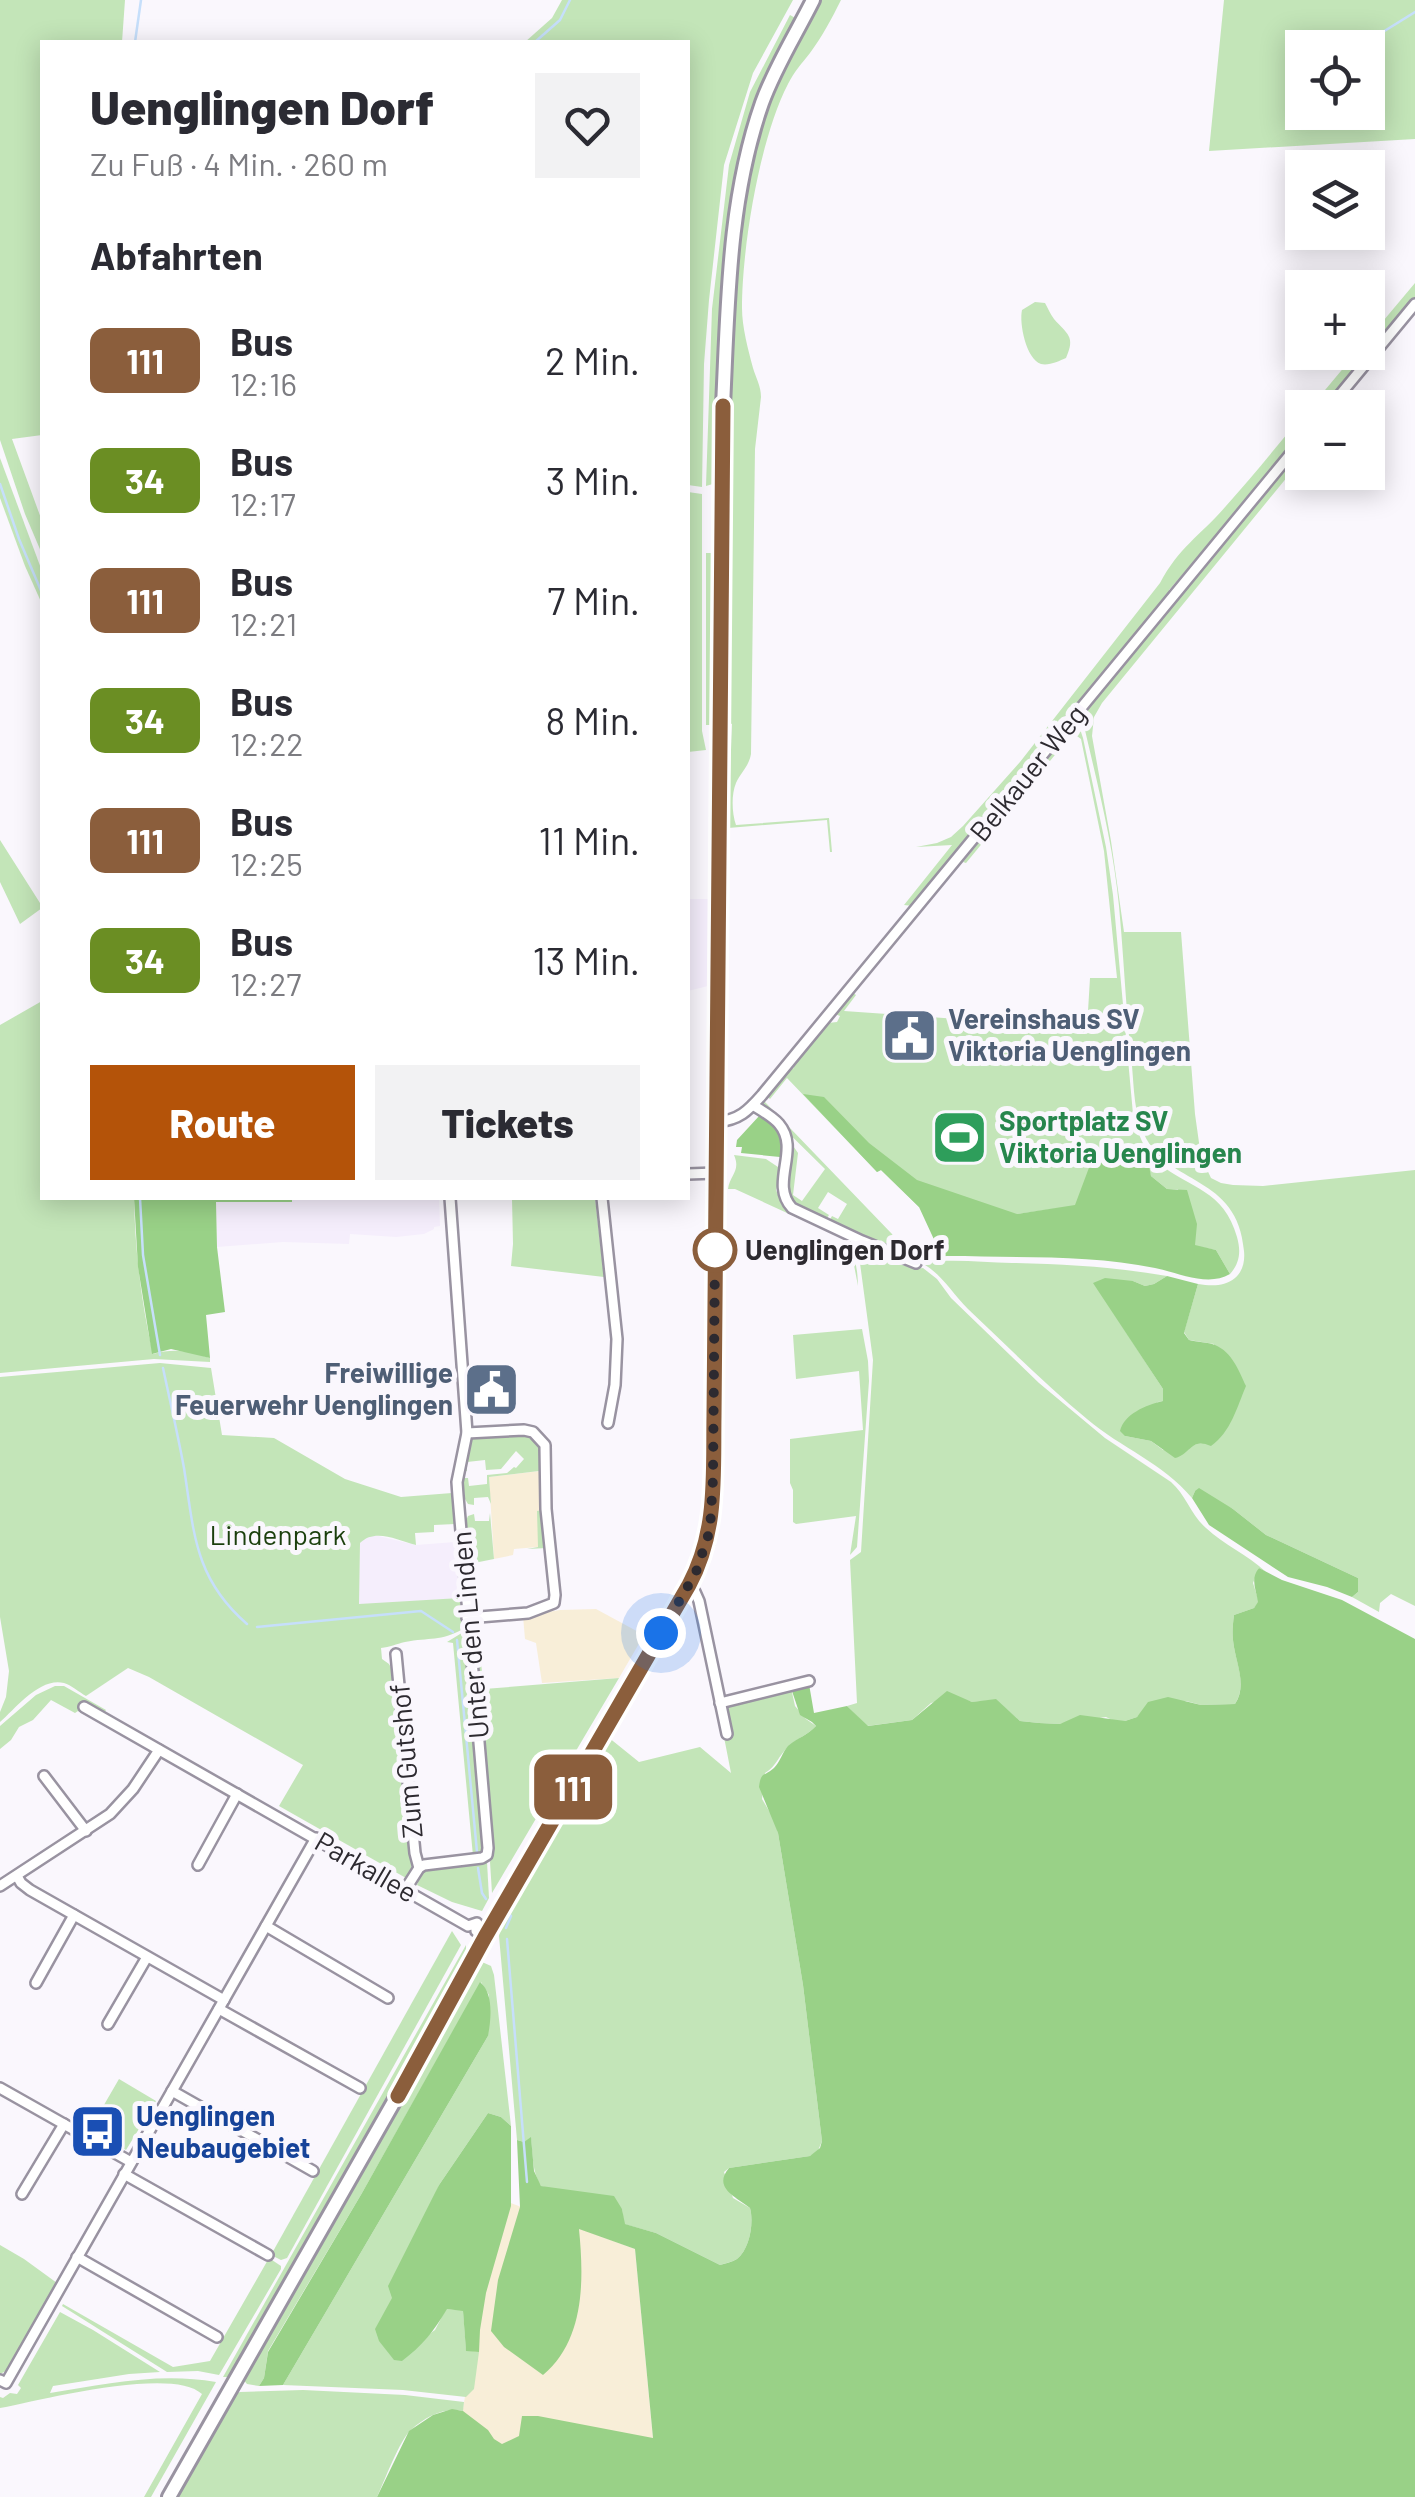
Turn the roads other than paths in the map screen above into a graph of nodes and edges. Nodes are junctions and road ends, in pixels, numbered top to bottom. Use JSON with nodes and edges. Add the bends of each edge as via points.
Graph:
{"nodes":[{"id":1,"x":814,"y":0,"type":"edge"},
{"id":2,"x":1415,"y":304,"type":"edge"},
{"id":3,"x":1345,"y":390,"type":"edge"},
{"id":4,"x":1285,"y":461,"type":"edge"},
{"id":5,"x":753,"y":1105,"type":"junction"},
{"id":6,"x":717,"y":1122,"type":"junction"},
{"id":7,"x":690,"y":1174,"type":"edge"},
{"id":8,"x":716,"y":1174,"type":"junction"},
{"id":9,"x":450,"y":1200,"type":"edge"},
{"id":10,"x":602,"y":1200,"type":"edge"},
{"id":11,"x":916,"y":1262,"type":"dead end"},
{"id":12,"x":608,"y":1423,"type":"dead end"},
{"id":13,"x":467,"y":1434,"type":"junction"},
{"id":14,"x":689,"y":1585,"type":"junction"},
{"id":15,"x":467,"y":1618,"type":"junction"},
{"id":16,"x":396,"y":1654,"type":"dead end"},
{"id":17,"x":810,"y":1681,"type":"dead end"},
{"id":18,"x":720,"y":1703,"type":"junction"},
{"id":19,"x":84,"y":1707,"type":"dead end"},
{"id":20,"x":727,"y":1734,"type":"dead end"},
{"id":21,"x":159,"y":1750,"type":"junction"},
{"id":22,"x":44,"y":1776,"type":"dead end"},
{"id":23,"x":237,"y":1794,"type":"junction"},
{"id":24,"x":86,"y":1831,"type":"junction"},
{"id":25,"x":316,"y":1838,"type":"junction"},
{"id":26,"x":470,"y":1859,"type":"joint"},
{"id":27,"x":198,"y":1864,"type":"dead end"},
{"id":28,"x":419,"y":1868,"type":"junction"},
{"id":29,"x":17,"y":1876,"type":"junction"},
{"id":30,"x":0,"y":1886,"type":"edge"},
{"id":31,"x":405,"y":1890,"type":"junction"},
{"id":32,"x":74,"y":1915,"type":"junction"},
{"id":33,"x":266,"y":1926,"type":"junction"},
{"id":34,"x":485,"y":1937,"type":"junction"},
{"id":35,"x":147,"y":1957,"type":"junction"},
{"id":36,"x":36,"y":1984,"type":"dead end"},
{"id":37,"x":388,"y":1998,"type":"dead end"},
{"id":38,"x":221,"y":2004,"type":"junction"},
{"id":39,"x":108,"y":2024,"type":"dead end"},
{"id":40,"x":0,"y":2088,"type":"edge"},
{"id":41,"x":360,"y":2088,"type":"dead end"},
{"id":42,"x":172,"y":2091,"type":"junction"},
{"id":43,"x":64,"y":2124,"type":"junction"},
{"id":44,"x":131,"y":2162,"type":"junction"},
{"id":45,"x":313,"y":2171,"type":"dead end"},
{"id":46,"x":124,"y":2174,"type":"junction"},
{"id":47,"x":22,"y":2194,"type":"dead end"},
{"id":48,"x":268,"y":2254,"type":"dead end"},
{"id":49,"x":77,"y":2257,"type":"junction"},
{"id":50,"x":217,"y":2337,"type":"dead end"},
{"id":51,"x":0,"y":2380,"type":"edge"},
{"id":52,"x":169,"y":2497,"type":"edge"}],
"edges":[{"from":1,"to":6,"type":"main road","via":[[778,66],[746,154],[729,274]]},
{"from":2,"to":3,"type":"street"},
{"from":4,"to":5,"type":"street","name":"Belkauer Weg"},
{"from":5,"to":6,"type":"street","name":"Belkauer Weg"},
{"from":5,"to":11,"type":"street","via":[[786,1134],[782,1189],[792,1208]]},
{"from":6,"to":8,"type":"main road"},
{"from":7,"to":8,"type":"street"},
{"from":8,"to":14,"type":"main road","via":[[711,1519]]},
{"from":9,"to":13,"type":"street","name":"Unter den Linden"},
{"from":10,"to":12,"type":"street","via":[[617,1339]]},
{"from":13,"to":15,"type":"street","name":"Unter den Linden","via":[[457,1482]]},
{"from":13,"to":15,"type":"street","via":[[524,1430],[544,1445],[555,1595],[541,1609]]},
{"from":14,"to":18,"type":"street","via":[[699,1601]]},
{"from":14,"to":34,"type":"main road"},
{"from":15,"to":26,"type":"street","name":"Unter den Linden","via":[[488,1848],[488,1855]]},
{"from":16,"to":28,"type":"street","name":"Zum Gutshof"},
{"from":17,"to":18,"type":"street"},
{"from":18,"to":20,"type":"street"},
{"from":19,"to":21,"type":"street","name":"Parkallee"},
{"from":21,"to":23,"type":"street","name":"Parkallee"},
{"from":21,"to":24,"type":"street","via":[[133,1789]]},
{"from":22,"to":24,"type":"street"},
{"from":23,"to":25,"type":"street","name":"Parkallee"},
{"from":23,"to":27,"type":"street"},
{"from":24,"to":29,"type":"street"},
{"from":25,"to":31,"type":"street","name":"Parkallee"},
{"from":25,"to":33,"type":"street"},
{"from":26,"to":28,"type":"street","name":"Zum Gutshof"},
{"from":28,"to":31,"type":"street","name":"Zum Gutshof"},
{"from":29,"to":30,"type":"street"},
{"from":29,"to":32,"type":"street"},
{"from":31,"to":34,"type":"street","name":"Parkallee","via":[[468,1926],[477,1922],[476,1932]]},
{"from":32,"to":35,"type":"street"},
{"from":32,"to":36,"type":"street"},
{"from":33,"to":37,"type":"street"},
{"from":33,"to":38,"type":"street"},
{"from":34,"to":52,"type":"main road"},
{"from":35,"to":38,"type":"street"},
{"from":35,"to":39,"type":"street"},
{"from":38,"to":41,"type":"street"},
{"from":38,"to":42,"type":"street"},
{"from":40,"to":43,"type":"street"},
{"from":42,"to":44,"type":"street"},
{"from":42,"to":45,"type":"street"},
{"from":43,"to":44,"type":"street"},
{"from":43,"to":47,"type":"street"},
{"from":44,"to":46,"type":"street"},
{"from":46,"to":48,"type":"street"},
{"from":46,"to":49,"type":"street"},
{"from":49,"to":50,"type":"street"},
{"from":49,"to":51,"type":"street","via":[[6,2383]]}]}
